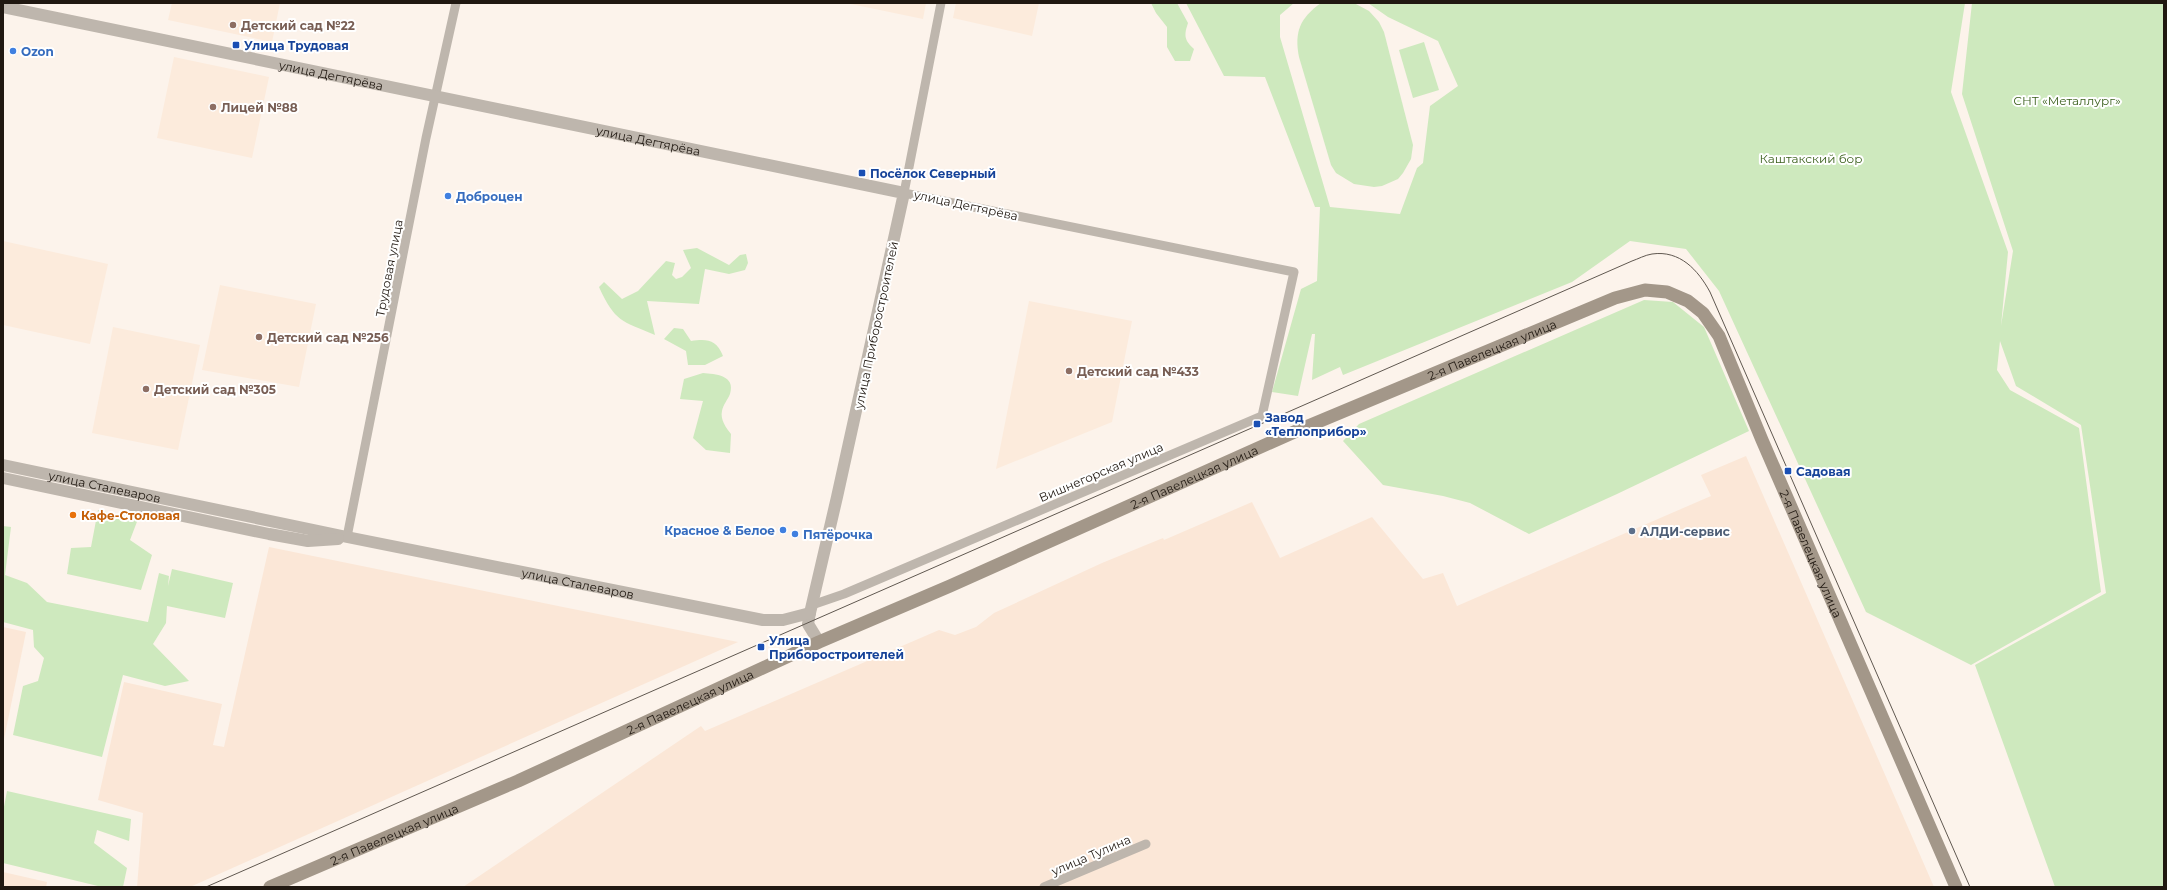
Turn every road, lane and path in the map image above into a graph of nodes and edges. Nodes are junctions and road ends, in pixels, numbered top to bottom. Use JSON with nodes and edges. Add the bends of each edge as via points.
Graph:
{"nodes":[{"id":1,"x":456,"y":3,"type":"edge"},
{"id":2,"x":942,"y":3,"type":"edge"},
{"id":3,"x":3,"y":7,"type":"edge"},
{"id":4,"x":435,"y":96,"type":"junction"},
{"id":5,"x":904,"y":193,"type":"junction"},
{"id":6,"x":1294,"y":272,"type":"joint"},
{"id":7,"x":3,"y":465,"type":"edge"},
{"id":8,"x":3,"y":478,"type":"edge"},
{"id":9,"x":347,"y":537,"type":"junction"},
{"id":10,"x":811,"y":609,"type":"junction"},
{"id":11,"x":819,"y":642,"type":"junction"},
{"id":12,"x":1146,"y":844,"type":"dead end"},
{"id":13,"x":270,"y":887,"type":"edge"},
{"id":14,"x":1044,"y":887,"type":"edge"},
{"id":15,"x":1956,"y":887,"type":"edge"}],
"edges":[{"from":1,"to":4,"type":"street","name":"Трудовая улица"},
{"from":2,"to":5,"type":"street","name":"улица Приборостроителей"},
{"from":3,"to":4,"type":"street","name":"улица Дегтярёва"},
{"from":4,"to":5,"type":"street","name":"улица Дегтярёва"},
{"from":4,"to":9,"type":"street","name":"Трудовая улица"},
{"from":5,"to":6,"type":"street","name":"улица Дегтярёва"},
{"from":5,"to":10,"type":"street","name":"улица Приборостроителей"},
{"from":6,"to":10,"type":"street","name":"Вишнегорская улица","via":[[1262,416]]},
{"from":7,"to":9,"type":"street","name":"улица Сталеваров"},
{"from":8,"to":9,"type":"street","name":"улица Сталеваров","via":[[300,539],[328,541]]},
{"from":9,"to":10,"type":"street","name":"улица Сталеваров","via":[[763,620],[783,620]]},
{"from":10,"to":11,"type":"street","name":"улица Приборостроителей","via":[[808,624]]},
{"from":11,"to":13,"type":"main road","name":"2-я Павелецкая улица","via":[[518,781]]},
{"from":11,"to":15,"type":"main road","name":"2-я Павелецкая улица","via":[[1301,429],[1608,301],[1645,290],[1667,292],[1688,301],[1703,313],[1719,336]]},
{"from":12,"to":14,"type":"street","name":"улица Тулина"}]}
